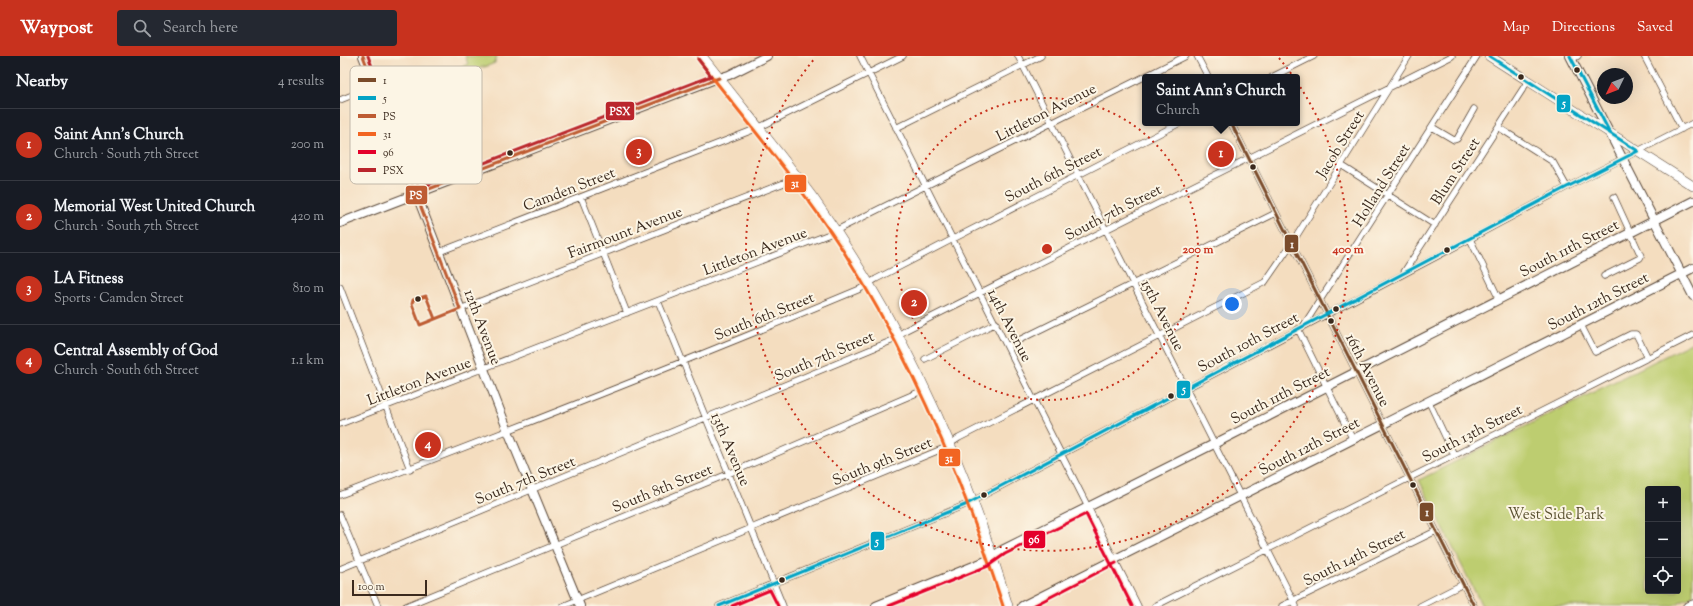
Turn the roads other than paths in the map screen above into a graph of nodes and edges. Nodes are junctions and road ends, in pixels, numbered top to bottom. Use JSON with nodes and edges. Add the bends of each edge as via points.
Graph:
{"nodes":[{"id":1,"x":363,"y":56,"type":"edge"},
{"id":2,"x":702,"y":56,"type":"edge"},
{"id":3,"x":767,"y":56,"type":"edge"},
{"id":4,"x":860,"y":56,"type":"edge"},
{"id":5,"x":903,"y":56,"type":"edge"},
{"id":6,"x":1018,"y":56,"type":"edge"},
{"id":7,"x":1041,"y":56,"type":"edge"},
{"id":8,"x":1186,"y":56,"type":"edge"},
{"id":9,"x":1197,"y":56,"type":"edge"},
{"id":10,"x":1314,"y":56,"type":"edge"},
{"id":11,"x":1409,"y":56,"type":"edge"},
{"id":12,"x":1452,"y":56,"type":"edge"},
{"id":13,"x":1477,"y":56,"type":"edge"},
{"id":14,"x":1489,"y":56,"type":"edge"},
{"id":15,"x":1644,"y":56,"type":"edge"},
{"id":16,"x":1573,"y":57,"type":"edge"},
{"id":17,"x":1023,"y":65,"type":"junction"},
{"id":18,"x":367,"y":66,"type":"edge"},
{"id":19,"x":869,"y":73,"type":"junction"},
{"id":20,"x":1150,"y":74,"type":"edge"},
{"id":21,"x":1206,"y":74,"type":"edge"},
{"id":22,"x":1278,"y":74,"type":"edge"},
{"id":23,"x":719,"y":78,"type":"junction"},
{"id":24,"x":1142,"y":78,"type":"edge"},
{"id":25,"x":1528,"y":81,"type":"junction"},
{"id":26,"x":1390,"y":86,"type":"junction"},
{"id":27,"x":350,"y":96,"type":"edge"},
{"id":28,"x":340,"y":100,"type":"edge"},
{"id":29,"x":1474,"y":109,"type":"dead end"},
{"id":30,"x":1052,"y":123,"type":"junction"},
{"id":31,"x":1693,"y":123,"type":"edge"},
{"id":32,"x":1174,"y":126,"type":"edge"},
{"id":33,"x":1232,"y":126,"type":"edge"},
{"id":34,"x":1432,"y":127,"type":"junction"},
{"id":35,"x":1498,"y":127,"type":"junction"},
{"id":36,"x":758,"y":128,"type":"junction"},
{"id":37,"x":896,"y":128,"type":"junction"},
{"id":38,"x":1682,"y":129,"type":"junction"},
{"id":39,"x":1610,"y":134,"type":"junction"},
{"id":40,"x":1638,"y":152,"type":"junction"},
{"id":41,"x":1248,"y":158,"type":"junction"},
{"id":42,"x":1624,"y":159,"type":"junction"},
{"id":43,"x":1341,"y":165,"type":"junction"},
{"id":44,"x":482,"y":169,"type":"edge"},
{"id":45,"x":1078,"y":175,"type":"junction"},
{"id":46,"x":797,"y":178,"type":"junction"},
{"id":47,"x":412,"y":184,"type":"edge"},
{"id":48,"x":442,"y":184,"type":"edge"},
{"id":49,"x":926,"y":186,"type":"junction"},
{"id":50,"x":1567,"y":186,"type":"junction"},
{"id":51,"x":1693,"y":186,"type":"edge"},
{"id":52,"x":416,"y":194,"type":"junction"},
{"id":53,"x":1388,"y":195,"type":"junction"},
{"id":54,"x":581,"y":197,"type":"junction"},
{"id":55,"x":1614,"y":197,"type":"dead end"},
{"id":56,"x":1693,"y":201,"type":"edge"},
{"id":57,"x":1276,"y":212,"type":"junction"},
{"id":58,"x":1655,"y":221,"type":"junction"},
{"id":59,"x":340,"y":223,"type":"edge"},
{"id":60,"x":1435,"y":225,"type":"junction"},
{"id":61,"x":1106,"y":230,"type":"junction"},
{"id":62,"x":835,"y":232,"type":"junction"},
{"id":63,"x":1629,"y":233,"type":"junction"},
{"id":64,"x":953,"y":239,"type":"junction"},
{"id":65,"x":1470,"y":239,"type":"junction"},
{"id":66,"x":1291,"y":244,"type":"junction"},
{"id":67,"x":439,"y":252,"type":"junction"},
{"id":68,"x":604,"y":253,"type":"junction"},
{"id":69,"x":1693,"y":268,"type":"edge"},
{"id":70,"x":1403,"y":274,"type":"junction"},
{"id":71,"x":1682,"y":274,"type":"junction"},
{"id":72,"x":1604,"y":276,"type":"dead end"},
{"id":73,"x":1133,"y":284,"type":"junction"},
{"id":74,"x":869,"y":285,"type":"junction"},
{"id":75,"x":340,"y":288,"type":"edge"},
{"id":76,"x":980,"y":293,"type":"junction"},
{"id":77,"x":1693,"y":296,"type":"edge"},
{"id":78,"x":1499,"y":299,"type":"junction"},
{"id":79,"x":658,"y":301,"type":"junction"},
{"id":80,"x":1321,"y":302,"type":"junction"},
{"id":81,"x":460,"y":309,"type":"junction"},
{"id":82,"x":627,"y":313,"type":"junction"},
{"id":83,"x":1327,"y":314,"type":"junction"},
{"id":84,"x":996,"y":323,"type":"junction"},
{"id":85,"x":1581,"y":325,"type":"junction"},
{"id":86,"x":1304,"y":326,"type":"junction"},
{"id":87,"x":1298,"y":329,"type":"junction"},
{"id":88,"x":1693,"y":335,"type":"edge"},
{"id":89,"x":899,"y":336,"type":"junction"},
{"id":90,"x":1160,"y":336,"type":"junction"},
{"id":91,"x":1007,"y":346,"type":"junction"},
{"id":92,"x":1648,"y":358,"type":"junction"},
{"id":93,"x":925,"y":359,"type":"dead end"},
{"id":94,"x":683,"y":363,"type":"junction"},
{"id":95,"x":484,"y":369,"type":"junction"},
{"id":96,"x":1356,"y":372,"type":"junction"},
{"id":97,"x":1327,"y":386,"type":"junction"},
{"id":98,"x":1186,"y":388,"type":"junction"},
{"id":99,"x":926,"y":390,"type":"junction"},
{"id":100,"x":1034,"y":399,"type":"junction"},
{"id":101,"x":1429,"y":402,"type":"junction"},
{"id":102,"x":386,"y":407,"type":"junction"},
{"id":103,"x":705,"y":418,"type":"junction"},
{"id":104,"x":340,"y":424,"type":"edge"},
{"id":105,"x":1382,"y":425,"type":"junction"},
{"id":106,"x":508,"y":431,"type":"junction"},
{"id":107,"x":1353,"y":440,"type":"junction"},
{"id":108,"x":951,"y":444,"type":"junction"},
{"id":109,"x":1214,"y":444,"type":"junction"},
{"id":110,"x":1061,"y":454,"type":"junction"},
{"id":111,"x":1454,"y":455,"type":"junction"},
{"id":112,"x":410,"y":469,"type":"junction"},
{"id":113,"x":728,"y":474,"type":"junction"},
{"id":114,"x":1409,"y":478,"type":"junction"},
{"id":115,"x":532,"y":490,"type":"junction"},
{"id":116,"x":340,"y":495,"type":"edge"},
{"id":117,"x":1240,"y":496,"type":"junction"},
{"id":118,"x":973,"y":500,"type":"junction"},
{"id":119,"x":1088,"y":507,"type":"junction"},
{"id":120,"x":340,"y":515,"type":"edge"},
{"id":121,"x":751,"y":529,"type":"junction"},
{"id":122,"x":1436,"y":531,"type":"junction"},
{"id":123,"x":555,"y":545,"type":"junction"},
{"id":124,"x":1267,"y":549,"type":"junction"},
{"id":125,"x":993,"y":556,"type":"junction"},
{"id":126,"x":1114,"y":559,"type":"junction"},
{"id":127,"x":359,"y":562,"type":"junction"},
{"id":128,"x":340,"y":569,"type":"edge"},
{"id":129,"x":773,"y":584,"type":"junction"},
{"id":130,"x":1463,"y":584,"type":"junction"},
{"id":131,"x":1693,"y":602,"type":"edge"},
{"id":132,"x":578,"y":603,"type":"edge"},
{"id":133,"x":1294,"y":603,"type":"edge"},
{"id":134,"x":378,"y":606,"type":"edge"},
{"id":135,"x":406,"y":606,"type":"edge"},
{"id":136,"x":563,"y":606,"type":"edge"},
{"id":137,"x":719,"y":606,"type":"edge"},
{"id":138,"x":783,"y":606,"type":"edge"},
{"id":139,"x":876,"y":606,"type":"edge"},
{"id":140,"x":1008,"y":606,"type":"edge"},
{"id":141,"x":1022,"y":606,"type":"edge"},
{"id":142,"x":1138,"y":606,"type":"edge"},
{"id":143,"x":1155,"y":606,"type":"edge"},
{"id":144,"x":1282,"y":606,"type":"edge"},
{"id":145,"x":1420,"y":606,"type":"edge"},
{"id":146,"x":1474,"y":606,"type":"edge"},
{"id":147,"x":1686,"y":606,"type":"edge"}],
"edges":[{"from":1,"to":18,"type":"street","name":"12th Avenue"},
{"from":2,"to":23,"type":"main road"},
{"from":3,"to":23,"type":"street"},
{"from":4,"to":19,"type":"street","name":"14th Avenue"},
{"from":5,"to":19,"type":"street","name":"Camden Street"},
{"from":6,"to":17,"type":"street","name":"15th Avenue"},
{"from":7,"to":17,"type":"street"},
{"from":8,"to":20,"type":"street","name":"Littleton Avenue"},
{"from":9,"to":21,"type":"street"},
{"from":10,"to":22,"type":"street"},
{"from":11,"to":26,"type":"street","name":"Jacob Street"},
{"from":12,"to":26,"type":"street","name":"South 7th Street"},
{"from":13,"to":34,"type":"street","name":"Holland Street"},
{"from":14,"to":25,"type":"main road"},
{"from":15,"to":38,"type":"street"},
{"from":16,"to":39,"type":"street"},
{"from":17,"to":30,"type":"street","name":"15th Avenue"},
{"from":17,"to":37,"type":"street"},
{"from":19,"to":36,"type":"street","name":"Camden Street"},
{"from":19,"to":37,"type":"street","name":"14th Avenue"},
{"from":23,"to":36,"type":"main road"},
{"from":23,"to":44,"type":"street"},
{"from":24,"to":30,"type":"street","name":"Littleton Avenue"},
{"from":25,"to":35,"type":"street","name":"Blum Street"},
{"from":25,"to":39,"type":"main road"},
{"from":26,"to":41,"type":"street","name":"South 7th Street"},
{"from":26,"to":43,"type":"street","name":"Jacob Street"},
{"from":27,"to":28,"type":"street"},
{"from":29,"to":34,"type":"street","via":[[1454,140]]},
{"from":30,"to":45,"type":"street","name":"15th Avenue"},
{"from":30,"to":49,"type":"street","name":"Littleton Avenue"},
{"from":31,"to":38,"type":"street","name":"South 10th Street"},
{"from":32,"to":45,"type":"street","name":"South 6th Street"},
{"from":33,"to":41,"type":"street","name":"16th Avenue"},
{"from":34,"to":53,"type":"street","name":"Holland Street"},
{"from":35,"to":50,"type":"street","via":[[1553,162]]},
{"from":35,"to":60,"type":"street","name":"Blum Street"},
{"from":36,"to":46,"type":"main road"},
{"from":36,"to":54,"type":"street","name":"Camden Street"},
{"from":37,"to":49,"type":"street","name":"14th Avenue"},
{"from":38,"to":40,"type":"street","name":"South 10th Street"},
{"from":39,"to":40,"type":"main road"},
{"from":39,"to":42,"type":"street"},
{"from":40,"to":42,"type":"street","name":"South 10th Street"},
{"from":40,"to":51,"type":"main road"},
{"from":41,"to":57,"type":"street","name":"16th Avenue"},
{"from":41,"to":61,"type":"street","name":"South 7th Street"},
{"from":42,"to":50,"type":"street","name":"South 10th Street"},
{"from":42,"to":58,"type":"street"},
{"from":43,"to":53,"type":"street"},
{"from":43,"to":66,"type":"street","name":"Jacob Street"},
{"from":45,"to":61,"type":"street","name":"15th Avenue"},
{"from":45,"to":64,"type":"street","name":"South 6th Street"},
{"from":46,"to":62,"type":"main road"},
{"from":46,"to":68,"type":"street","name":"Fairmount Avenue"},
{"from":47,"to":52,"type":"street","name":"12th Avenue"},
{"from":48,"to":52,"type":"street"},
{"from":49,"to":62,"type":"street","name":"Littleton Avenue"},
{"from":49,"to":64,"type":"street","name":"14th Avenue"},
{"from":50,"to":65,"type":"street","name":"South 10th Street"},
{"from":52,"to":59,"type":"street"},
{"from":52,"to":67,"type":"street","name":"12th Avenue"},
{"from":53,"to":60,"type":"street"},
{"from":53,"to":80,"type":"street","name":"Holland Street"},
{"from":54,"to":67,"type":"street","name":"Camden Street"},
{"from":54,"to":68,"type":"street"},
{"from":55,"to":63,"type":"street"},
{"from":56,"to":58,"type":"street","name":"South 11th Street"},
{"from":57,"to":66,"type":"street","name":"16th Avenue"},
{"from":57,"to":73,"type":"street"},
{"from":58,"to":63,"type":"street","name":"South 11th Street"},
{"from":58,"to":71,"type":"street"},
{"from":60,"to":70,"type":"street","name":"Blum Street"},
{"from":61,"to":73,"type":"street","name":"15th Avenue"},
{"from":61,"to":76,"type":"street","name":"South 7th Street"},
{"from":62,"to":74,"type":"main road"},
{"from":62,"to":79,"type":"street","name":"Littleton Avenue"},
{"from":63,"to":72,"type":"street","via":[[1640,258]]},
{"from":63,"to":78,"type":"street","name":"South 11th Street"},
{"from":64,"to":74,"type":"street","name":"South 6th Street"},
{"from":64,"to":76,"type":"street","name":"14th Avenue"},
{"from":65,"to":70,"type":"street","name":"South 10th Street"},
{"from":65,"to":78,"type":"street"},
{"from":66,"to":80,"type":"street","name":"16th Avenue"},
{"from":66,"to":90,"type":"street","name":"South 9th Street","via":[[1265,282]]},
{"from":67,"to":81,"type":"street","name":"12th Avenue"},
{"from":68,"to":81,"type":"street","name":"Fairmount Avenue"},
{"from":68,"to":82,"type":"street"},
{"from":69,"to":71,"type":"street","name":"South 12th Street"},
{"from":70,"to":83,"type":"street","name":"South 10th Street"},
{"from":71,"to":77,"type":"street"},
{"from":71,"to":85,"type":"street","name":"South 12th Street"},
{"from":73,"to":90,"type":"street","name":"15th Avenue"},
{"from":73,"to":91,"type":"street"},
{"from":74,"to":89,"type":"main road"},
{"from":74,"to":94,"type":"street","name":"South 6th Street"},
{"from":75,"to":102,"type":"street"},
{"from":76,"to":84,"type":"street","name":"14th Avenue"},
{"from":76,"to":89,"type":"street","name":"South 7th Street"},
{"from":78,"to":96,"type":"street","name":"South 11th Street"},
{"from":79,"to":82,"type":"street","name":"Littleton Avenue"},
{"from":79,"to":94,"type":"street","name":"13th Avenue"},
{"from":80,"to":83,"type":"street","name":"16th Avenue"},
{"from":80,"to":86,"type":"street","name":"Holland Street"},
{"from":81,"to":95,"type":"street","name":"12th Avenue"},
{"from":82,"to":95,"type":"street","name":"Littleton Avenue"},
{"from":83,"to":86,"type":"street","name":"South 10th Street"},
{"from":83,"to":96,"type":"street","name":"16th Avenue"},
{"from":84,"to":91,"type":"street","name":"14th Avenue"},
{"from":84,"to":93,"type":"street"},
{"from":85,"to":92,"type":"street","via":[[1595,352],[1631,334],[1636,334]]},
{"from":85,"to":101,"type":"street","name":"South 12th Street"},
{"from":86,"to":87,"type":"street","name":"South 10th Street"},
{"from":87,"to":97,"type":"street"},
{"from":87,"to":98,"type":"street","name":"South 10th Street"},
{"from":88,"to":92,"type":"street","name":"South 13th Street"},
{"from":89,"to":99,"type":"main road"},
{"from":89,"to":103,"type":"street","name":"South 7th Street"},
{"from":90,"to":98,"type":"street","name":"15th Avenue"},
{"from":90,"to":100,"type":"street","name":"South 9th Street"},
{"from":91,"to":100,"type":"street","name":"14th Avenue"},
{"from":92,"to":111,"type":"street","name":"South 13th Street"},
{"from":94,"to":103,"type":"street","name":"13th Avenue"},
{"from":94,"to":106,"type":"street","name":"South 6th Street"},
{"from":95,"to":102,"type":"street","name":"Littleton Avenue"},
{"from":95,"to":106,"type":"street","name":"12th Avenue"},
{"from":96,"to":97,"type":"street","name":"South 11th Street"},
{"from":96,"to":105,"type":"street","name":"16th Avenue"},
{"from":97,"to":107,"type":"street"},
{"from":97,"to":109,"type":"street","name":"South 11th Street"},
{"from":98,"to":109,"type":"street","name":"15th Avenue"},
{"from":98,"to":110,"type":"street","name":"South 10th Street"},
{"from":99,"to":108,"type":"main road"},
{"from":99,"to":113,"type":"street","name":"South 8th Street"},
{"from":100,"to":108,"type":"street","name":"South 9th Street"},
{"from":100,"to":110,"type":"street","name":"14th Avenue"},
{"from":101,"to":105,"type":"street","name":"South 12th Street"},
{"from":101,"to":111,"type":"street"},
{"from":102,"to":104,"type":"street","name":"Littleton Avenue"},
{"from":102,"to":112,"type":"street"},
{"from":103,"to":113,"type":"street","name":"13th Avenue"},
{"from":103,"to":115,"type":"street","name":"South 7th Street"},
{"from":105,"to":107,"type":"street","name":"South 12th Street"},
{"from":105,"to":114,"type":"street","name":"16th Avenue"},
{"from":106,"to":112,"type":"street","name":"South 6th Street"},
{"from":106,"to":115,"type":"street","name":"12th Avenue"},
{"from":107,"to":117,"type":"street","name":"South 12th Street"},
{"from":108,"to":118,"type":"main road"},
{"from":108,"to":121,"type":"street","name":"South 9th Street"},
{"from":109,"to":117,"type":"street","name":"15th Avenue"},
{"from":109,"to":119,"type":"street","name":"South 11th Street"},
{"from":110,"to":118,"type":"street","name":"South 10th Street"},
{"from":110,"to":119,"type":"street","name":"14th Avenue"},
{"from":111,"to":114,"type":"street","name":"South 13th Street"},
{"from":112,"to":116,"type":"street","name":"South 6th Street"},
{"from":113,"to":121,"type":"street","name":"13th Avenue"},
{"from":113,"to":123,"type":"street","name":"South 8th Street"},
{"from":114,"to":122,"type":"street","name":"16th Avenue"},
{"from":114,"to":124,"type":"street","name":"South 13th Street"},
{"from":115,"to":123,"type":"street","name":"12th Avenue"},
{"from":115,"to":127,"type":"street","name":"South 7th Street"},
{"from":117,"to":124,"type":"street","name":"15th Avenue"},
{"from":117,"to":126,"type":"street","name":"South 12th Street"},
{"from":118,"to":125,"type":"main road"},
{"from":118,"to":129,"type":"street","name":"South 10th Street"},
{"from":119,"to":125,"type":"street","name":"South 11th Street"},
{"from":119,"to":126,"type":"street","name":"14th Avenue"},
{"from":120,"to":127,"type":"street"},
{"from":121,"to":129,"type":"street","name":"13th Avenue"},
{"from":121,"to":132,"type":"street","name":"South 9th Street"},
{"from":122,"to":130,"type":"street","name":"16th Avenue"},
{"from":122,"to":133,"type":"street","name":"South 14th Street"},
{"from":123,"to":132,"type":"street","name":"12th Avenue"},
{"from":123,"to":135,"type":"street","name":"South 8th Street"},
{"from":124,"to":133,"type":"street","name":"15th Avenue"},
{"from":124,"to":143,"type":"street","name":"South 13th Street"},
{"from":125,"to":139,"type":"street","name":"South 11th Street"},
{"from":125,"to":140,"type":"main road"},
{"from":126,"to":141,"type":"street","name":"South 12th Street"},
{"from":126,"to":142,"type":"street","name":"14th Avenue"},
{"from":127,"to":128,"type":"street","name":"South 7th Street"},
{"from":127,"to":134,"type":"street"},
{"from":129,"to":137,"type":"street","name":"South 10th Street"},
{"from":129,"to":138,"type":"street","name":"13th Avenue"},
{"from":130,"to":145,"type":"street"},
{"from":130,"to":146,"type":"street","name":"16th Avenue"},
{"from":131,"to":147,"type":"street"},
{"from":132,"to":136,"type":"street","name":"South 9th Street"},
{"from":133,"to":144,"type":"street","name":"South 14th Street"}]}
